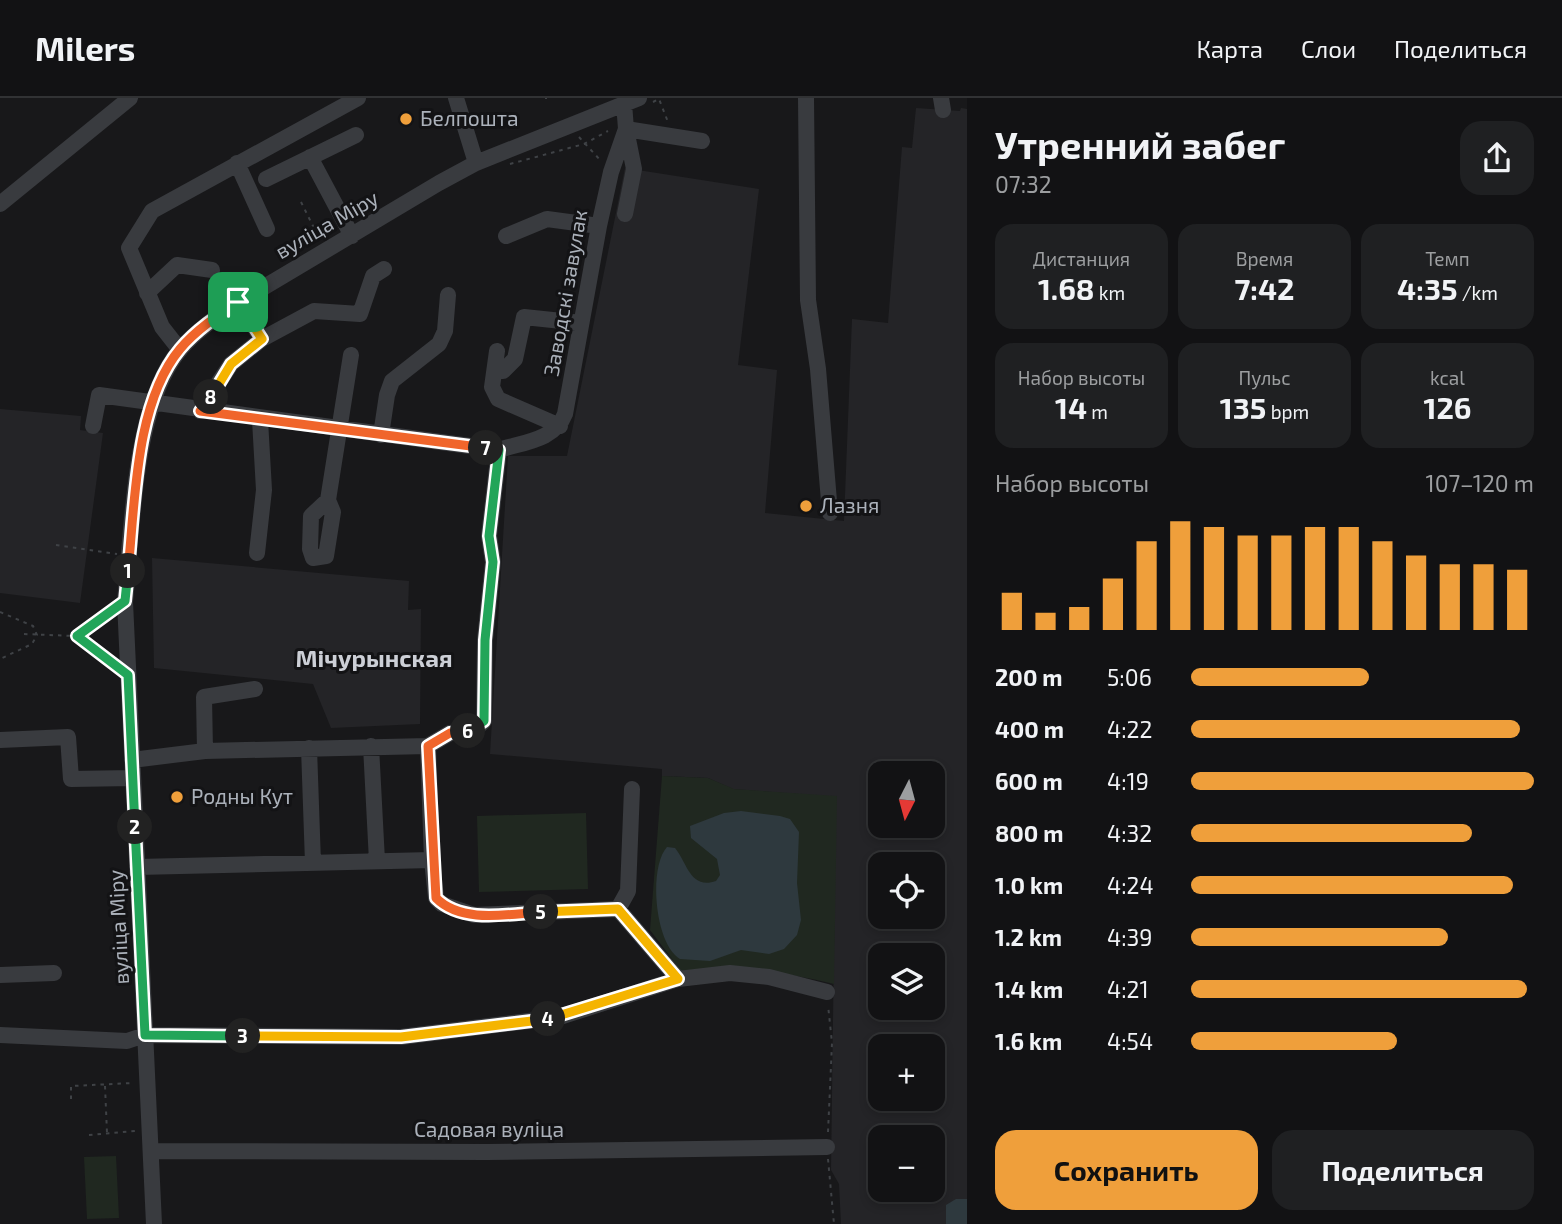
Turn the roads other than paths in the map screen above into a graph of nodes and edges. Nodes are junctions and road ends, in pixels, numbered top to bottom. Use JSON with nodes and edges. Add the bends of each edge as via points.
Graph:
{"nodes":[{"id":1,"x":130,"y":98,"type":"edge"},
{"id":2,"x":456,"y":98,"type":"edge"},
{"id":3,"x":806,"y":98,"type":"edge"},
{"id":4,"x":353,"y":99,"type":"edge"},
{"id":5,"x":632,"y":101,"type":"edge"},
{"id":6,"x":626,"y":129,"type":"junction"},
{"id":7,"x":356,"y":135,"type":"dead end"},
{"id":8,"x":702,"y":141,"type":"dead end"},
{"id":9,"x":310,"y":157,"type":"junction"},
{"id":10,"x":237,"y":163,"type":"junction"},
{"id":11,"x":476,"y":163,"type":"junction"},
{"id":12,"x":266,"y":179,"type":"dead end"},
{"id":13,"x":0,"y":204,"type":"edge"},
{"id":14,"x":625,"y":214,"type":"dead end"},
{"id":15,"x":599,"y":226,"type":"junction"},
{"id":16,"x":267,"y":229,"type":"dead end"},
{"id":17,"x":352,"y":236,"type":"junction"},
{"id":18,"x":506,"y":236,"type":"dead end"},
{"id":19,"x":384,"y":269,"type":"dead end"},
{"id":20,"x":212,"y":270,"type":"dead end"},
{"id":21,"x":147,"y":293,"type":"junction"},
{"id":22,"x":448,"y":295,"type":"dead end"},
{"id":23,"x":238,"y":302,"type":"junction"},
{"id":24,"x":581,"y":323,"type":"junction"},
{"id":25,"x":262,"y":339,"type":"junction"},
{"id":26,"x":180,"y":350,"type":"junction"},
{"id":27,"x":497,"y":351,"type":"dead end"},
{"id":28,"x":351,"y":355,"type":"dead end"},
{"id":29,"x":503,"y":371,"type":"dead end"},
{"id":30,"x":152,"y":404,"type":"junction"},
{"id":31,"x":200,"y":411,"type":"junction"},
{"id":32,"x":260,"y":419,"type":"junction"},
{"id":33,"x":93,"y":426,"type":"dead end"},
{"id":34,"x":560,"y":426,"type":"junction"},
{"id":35,"x":339,"y":430,"type":"junction"},
{"id":36,"x":381,"y":435,"type":"junction"},
{"id":37,"x":499,"y":450,"type":"junction"},
{"id":38,"x":328,"y":500,"type":"dead end"},
{"id":39,"x":830,"y":513,"type":"dead end"},
{"id":40,"x":257,"y":553,"type":"dead end"},
{"id":41,"x":255,"y":689,"type":"dead end"},
{"id":42,"x":0,"y":740,"type":"edge"},
{"id":43,"x":371,"y":746,"type":"junction"},
{"id":44,"x":428,"y":746,"type":"junction"},
{"id":45,"x":309,"y":748,"type":"junction"},
{"id":46,"x":205,"y":751,"type":"junction"},
{"id":47,"x":132,"y":760,"type":"junction"},
{"id":48,"x":133,"y":778,"type":"junction"},
{"id":49,"x":632,"y":789,"type":"dead end"},
{"id":50,"x":432,"y":860,"type":"junction"},
{"id":51,"x":377,"y":861,"type":"junction"},
{"id":52,"x":313,"y":863,"type":"junction"},
{"id":53,"x":137,"y":867,"type":"junction"},
{"id":54,"x":618,"y":909,"type":"junction"},
{"id":55,"x":54,"y":974,"type":"dead end"},
{"id":56,"x":0,"y":975,"type":"edge"},
{"id":57,"x":678,"y":979,"type":"junction"},
{"id":58,"x":827,"y":992,"type":"road end"},
{"id":59,"x":0,"y":1035,"type":"edge"},
{"id":60,"x":145,"y":1035,"type":"junction"},
{"id":61,"x":827,"y":1147,"type":"road end"},
{"id":62,"x":151,"y":1151,"type":"junction"},
{"id":63,"x":154,"y":1224,"type":"edge"}],
"edges":[{"from":1,"to":13,"type":"street"},
{"from":2,"to":11,"type":"street"},
{"from":3,"to":39,"type":"street","via":[[808,300]]},
{"from":4,"to":10,"type":"street"},
{"from":5,"to":6,"type":"street","name":"Заводскі завулак"},
{"from":5,"to":11,"type":"street","name":"вуліца Міру"},
{"from":6,"to":8,"type":"street"},
{"from":6,"to":14,"type":"street","via":[[635,169]]},
{"from":6,"to":15,"type":"street","name":"Заводскі завулак"},
{"from":7,"to":9,"type":"street"},
{"from":9,"to":12,"type":"street"},
{"from":9,"to":17,"type":"street"},
{"from":10,"to":16,"type":"street"},
{"from":10,"to":21,"type":"street","via":[[152,211],[129,248]]},
{"from":11,"to":17,"type":"street","name":"вуліца Міру"},
{"from":15,"to":18,"type":"street","via":[[547,219]]},
{"from":15,"to":24,"type":"street","name":"Заводскі завулак"},
{"from":17,"to":23,"type":"street","name":"вуліца Міру"},
{"from":19,"to":25,"type":"street","via":[[373,276],[360,314],[314,311]]},
{"from":20,"to":21,"type":"street","via":[[177,265]]},
{"from":21,"to":26,"type":"street","via":[[162,327]]},
{"from":22,"to":36,"type":"street","via":[[445,331],[439,344],[392,382]]},
{"from":23,"to":25,"type":"street"},
{"from":23,"to":26,"type":"street","name":"вуліца Міру"},
{"from":24,"to":29,"type":"street","via":[[524,317],[515,359]]},
{"from":24,"to":34,"type":"street","name":"Заводскі завулак"},
{"from":25,"to":31,"type":"street","via":[[231,364]]},
{"from":26,"to":30,"type":"street","name":"вуліца Міру"},
{"from":27,"to":34,"type":"street","via":[[492,387],[498,399]]},
{"from":28,"to":35,"type":"street"},
{"from":30,"to":31,"type":"street"},
{"from":30,"to":33,"type":"street","via":[[99,395]]},
{"from":30,"to":47,"type":"street","name":"вуліца Міру","via":[[134,509],[125,601]]},
{"from":31,"to":32,"type":"street"},
{"from":32,"to":35,"type":"street"},
{"from":32,"to":40,"type":"street","via":[[264,491]]},
{"from":34,"to":37,"type":"street"},
{"from":35,"to":36,"type":"street"},
{"from":35,"to":38,"type":"street"},
{"from":36,"to":37,"type":"street"},
{"from":37,"to":44,"type":"street","via":[[489,536],[493,562],[485,640],[484,721],[473,731],[450,733]]},
{"from":41,"to":46,"type":"street","via":[[204,697]]},
{"from":42,"to":48,"type":"street","via":[[68,737],[71,779]]},
{"from":43,"to":44,"type":"street"},
{"from":43,"to":45,"type":"street"},
{"from":43,"to":51,"type":"street"},
{"from":44,"to":50,"type":"street"},
{"from":45,"to":46,"type":"street"},
{"from":45,"to":52,"type":"street"},
{"from":46,"to":47,"type":"street"},
{"from":47,"to":48,"type":"street","name":"вуліца Міру"},
{"from":48,"to":53,"type":"street","name":"вуліца Міру"},
{"from":49,"to":54,"type":"street","via":[[628,891]]},
{"from":50,"to":51,"type":"street"},
{"from":50,"to":54,"type":"street","via":[[436,898],[464,914]]},
{"from":51,"to":52,"type":"street"},
{"from":52,"to":53,"type":"street"},
{"from":53,"to":60,"type":"street","name":"вуліца Міру"},
{"from":54,"to":57,"type":"street"},
{"from":55,"to":56,"type":"street"},
{"from":57,"to":58,"type":"street","via":[[730,973],[769,977]]},
{"from":57,"to":60,"type":"street","via":[[560,1017],[401,1037]]},
{"from":59,"to":60,"type":"street","via":[[127,1041]]},
{"from":60,"to":62,"type":"street","name":"вуліца Міру"},
{"from":61,"to":62,"type":"street","name":"Садовая вуліца"},
{"from":62,"to":63,"type":"street","name":"вуліца Міру"}]}
